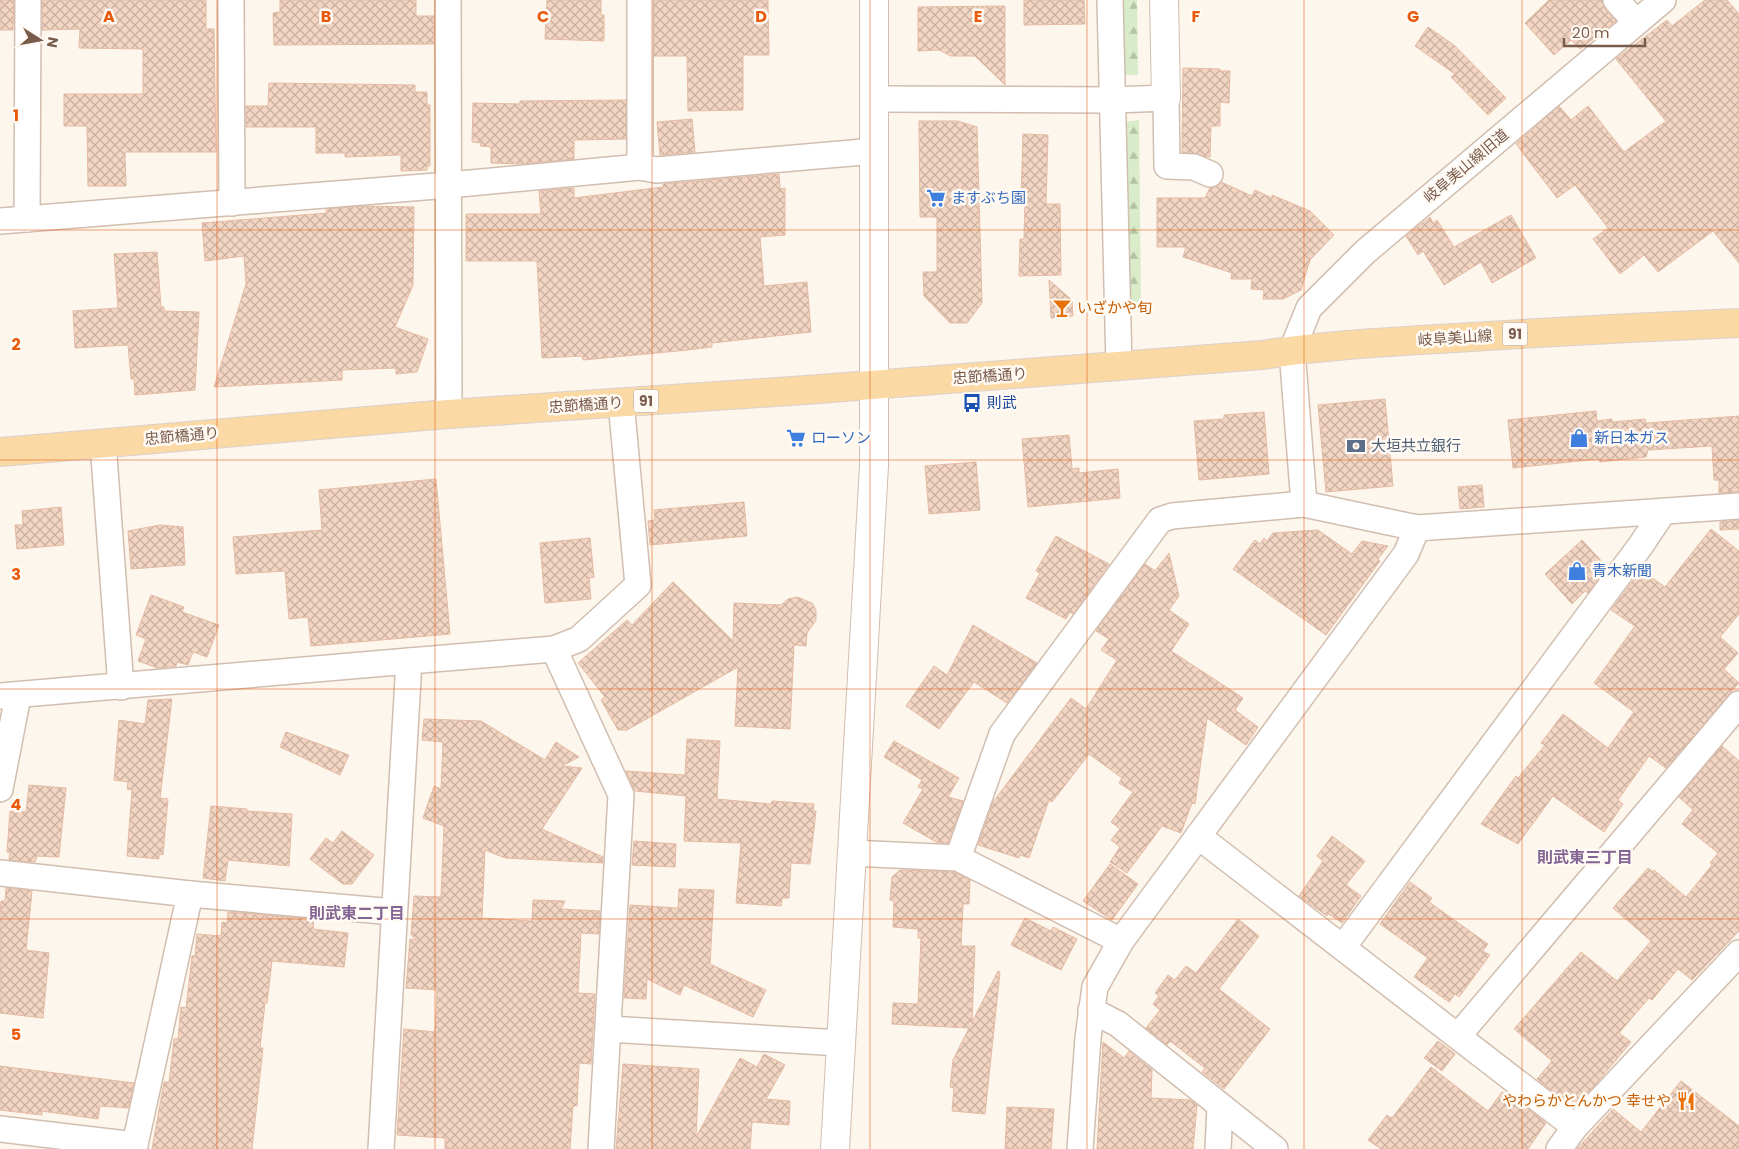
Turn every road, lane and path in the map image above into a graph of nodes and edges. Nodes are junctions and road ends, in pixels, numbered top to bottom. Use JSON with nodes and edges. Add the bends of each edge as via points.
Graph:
{"nodes":[{"id":1,"x":28,"y":0,"type":"edge"},
{"id":2,"x":231,"y":0,"type":"edge"},
{"id":3,"x":448,"y":0,"type":"edge"},
{"id":4,"x":640,"y":0,"type":"edge"},
{"id":5,"x":874,"y":0,"type":"edge"},
{"id":6,"x":1110,"y":0,"type":"edge"},
{"id":7,"x":1164,"y":0,"type":"edge"},
{"id":8,"x":1616,"y":0,"type":"edge"},
{"id":9,"x":1663,"y":0,"type":"edge"},
{"id":10,"x":1636,"y":22,"type":"junction"},
{"id":11,"x":1166,"y":98,"type":"junction"},
{"id":12,"x":875,"y":99,"type":"junction"},
{"id":13,"x":1114,"y":100,"type":"junction"},
{"id":14,"x":875,"y":151,"type":"junction"},
{"id":15,"x":640,"y":166,"type":"junction"},
{"id":16,"x":1210,"y":174,"type":"dead end"},
{"id":17,"x":449,"y":186,"type":"junction"},
{"id":18,"x":232,"y":202,"type":"junction"},
{"id":19,"x":27,"y":218,"type":"junction"},
{"id":20,"x":0,"y":221,"type":"edge"},
{"id":21,"x":1739,"y":323,"type":"edge"},
{"id":22,"x":1292,"y":350,"type":"junction"},
{"id":23,"x":1120,"y":366,"type":"junction"},
{"id":24,"x":875,"y":385,"type":"junction"},
{"id":25,"x":621,"y":402,"type":"junction"},
{"id":26,"x":449,"y":414,"type":"junction"},
{"id":27,"x":103,"y":443,"type":"junction"},
{"id":28,"x":0,"y":452,"type":"edge"},
{"id":29,"x":1304,"y":504,"type":"junction"},
{"id":30,"x":1739,"y":506,"type":"edge"},
{"id":31,"x":1663,"y":512,"type":"junction"},
{"id":32,"x":1417,"y":528,"type":"junction"},
{"id":33,"x":554,"y":649,"type":"junction"},
{"id":34,"x":409,"y":661,"type":"junction"},
{"id":35,"x":121,"y":687,"type":"junction"},
{"id":36,"x":9,"y":696,"type":"edge"},
{"id":37,"x":1735,"y":716,"type":"edge"},
{"id":38,"x":0,"y":789,"type":"edge"},
{"id":39,"x":1198,"y":836,"type":"junction"},
{"id":40,"x":851,"y":854,"type":"junction"},
{"id":41,"x":958,"y":858,"type":"junction"},
{"id":42,"x":0,"y":873,"type":"edge"},
{"id":43,"x":190,"y":894,"type":"junction"},
{"id":44,"x":394,"y":912,"type":"junction"},
{"id":45,"x":1122,"y":941,"type":"junction"},
{"id":46,"x":1343,"y":947,"type":"junction"},
{"id":47,"x":1739,"y":953,"type":"edge"},
{"id":48,"x":1091,"y":1010,"type":"junction"},
{"id":49,"x":609,"y":1029,"type":"junction"},
{"id":50,"x":1458,"y":1036,"type":"junction"},
{"id":51,"x":840,"y":1043,"type":"junction"},
{"id":52,"x":1220,"y":1107,"type":"junction"},
{"id":53,"x":1575,"y":1127,"type":"junction"},
{"id":54,"x":0,"y":1129,"type":"edge"},
{"id":55,"x":134,"y":1147,"type":"edge"},
{"id":56,"x":381,"y":1149,"type":"edge"},
{"id":57,"x":601,"y":1149,"type":"edge"},
{"id":58,"x":835,"y":1149,"type":"edge"},
{"id":59,"x":1080,"y":1149,"type":"edge"},
{"id":60,"x":1218,"y":1149,"type":"edge"},
{"id":61,"x":1275,"y":1149,"type":"edge"},
{"id":62,"x":1559,"y":1149,"type":"edge"}],
"edges":[{"from":1,"to":19,"type":"street"},
{"from":2,"to":18,"type":"street"},
{"from":3,"to":17,"type":"street"},
{"from":4,"to":15,"type":"street"},
{"from":5,"to":12,"type":"street"},
{"from":6,"to":13,"type":"street"},
{"from":7,"to":11,"type":"street"},
{"from":8,"to":10,"type":"street"},
{"from":9,"to":10,"type":"street","name":"岐阜美山線旧道"},
{"from":10,"to":22,"type":"street","name":"岐阜美山線旧道","via":[[1365,252],[1309,308]]},
{"from":11,"to":13,"type":"street"},
{"from":11,"to":16,"type":"street","via":[[1168,166],[1194,168]]},
{"from":12,"to":13,"type":"street"},
{"from":12,"to":14,"type":"street"},
{"from":13,"to":23,"type":"street"},
{"from":14,"to":15,"type":"street","via":[[656,170]]},
{"from":14,"to":24,"type":"street"},
{"from":15,"to":17,"type":"street"},
{"from":17,"to":18,"type":"street"},
{"from":17,"to":26,"type":"street"},
{"from":18,"to":19,"type":"street"},
{"from":19,"to":20,"type":"street"},
{"from":21,"to":22,"type":"main road","name":"岐阜美山線","number":"91","via":[[1594,329]]},
{"from":22,"to":23,"type":"main road","name":"忠節橋通り","number":"91"},
{"from":22,"to":29,"type":"street"},
{"from":23,"to":24,"type":"main road","name":"忠節橋通り","number":"91"},
{"from":24,"to":25,"type":"main road","name":"忠節橋通り","number":"91"},
{"from":24,"to":40,"type":"street","via":[[872,506]]},
{"from":25,"to":26,"type":"main road","name":"忠節橋通り","number":"91"},
{"from":25,"to":33,"type":"street","via":[[638,585],[578,639]]},
{"from":26,"to":27,"type":"main road","name":"忠節橋通り","number":"91"},
{"from":27,"to":28,"type":"main road","name":"忠節橋通り","number":"91"},
{"from":27,"to":35,"type":"street"},
{"from":29,"to":32,"type":"street"},
{"from":29,"to":41,"type":"street","via":[[1172,516],[1160,520],[1002,734]]},
{"from":30,"to":31,"type":"street"},
{"from":31,"to":32,"type":"street"},
{"from":31,"to":46,"type":"street"},
{"from":32,"to":39,"type":"street","via":[[1406,554]]},
{"from":33,"to":34,"type":"street"},
{"from":33,"to":49,"type":"street","via":[[620,795]]},
{"from":34,"to":35,"type":"street"},
{"from":34,"to":44,"type":"street"},
{"from":35,"to":36,"type":"street"},
{"from":36,"to":38,"type":"street"},
{"from":37,"to":50,"type":"street"},
{"from":39,"to":45,"type":"street"},
{"from":39,"to":46,"type":"street"},
{"from":40,"to":41,"type":"street"},
{"from":40,"to":51,"type":"street"},
{"from":41,"to":45,"type":"street"},
{"from":42,"to":43,"type":"street"},
{"from":43,"to":44,"type":"street"},
{"from":43,"to":55,"type":"street"},
{"from":44,"to":56,"type":"street"},
{"from":45,"to":48,"type":"street","via":[[1095,987]]},
{"from":46,"to":50,"type":"street"},
{"from":47,"to":53,"type":"street"},
{"from":48,"to":52,"type":"street","via":[[1118,1024]]},
{"from":48,"to":59,"type":"street"},
{"from":49,"to":51,"type":"street"},
{"from":49,"to":57,"type":"street"},
{"from":50,"to":53,"type":"street"},
{"from":51,"to":58,"type":"street"},
{"from":52,"to":60,"type":"street"},
{"from":52,"to":61,"type":"street"},
{"from":53,"to":62,"type":"street"},
{"from":54,"to":55,"type":"street"}]}
